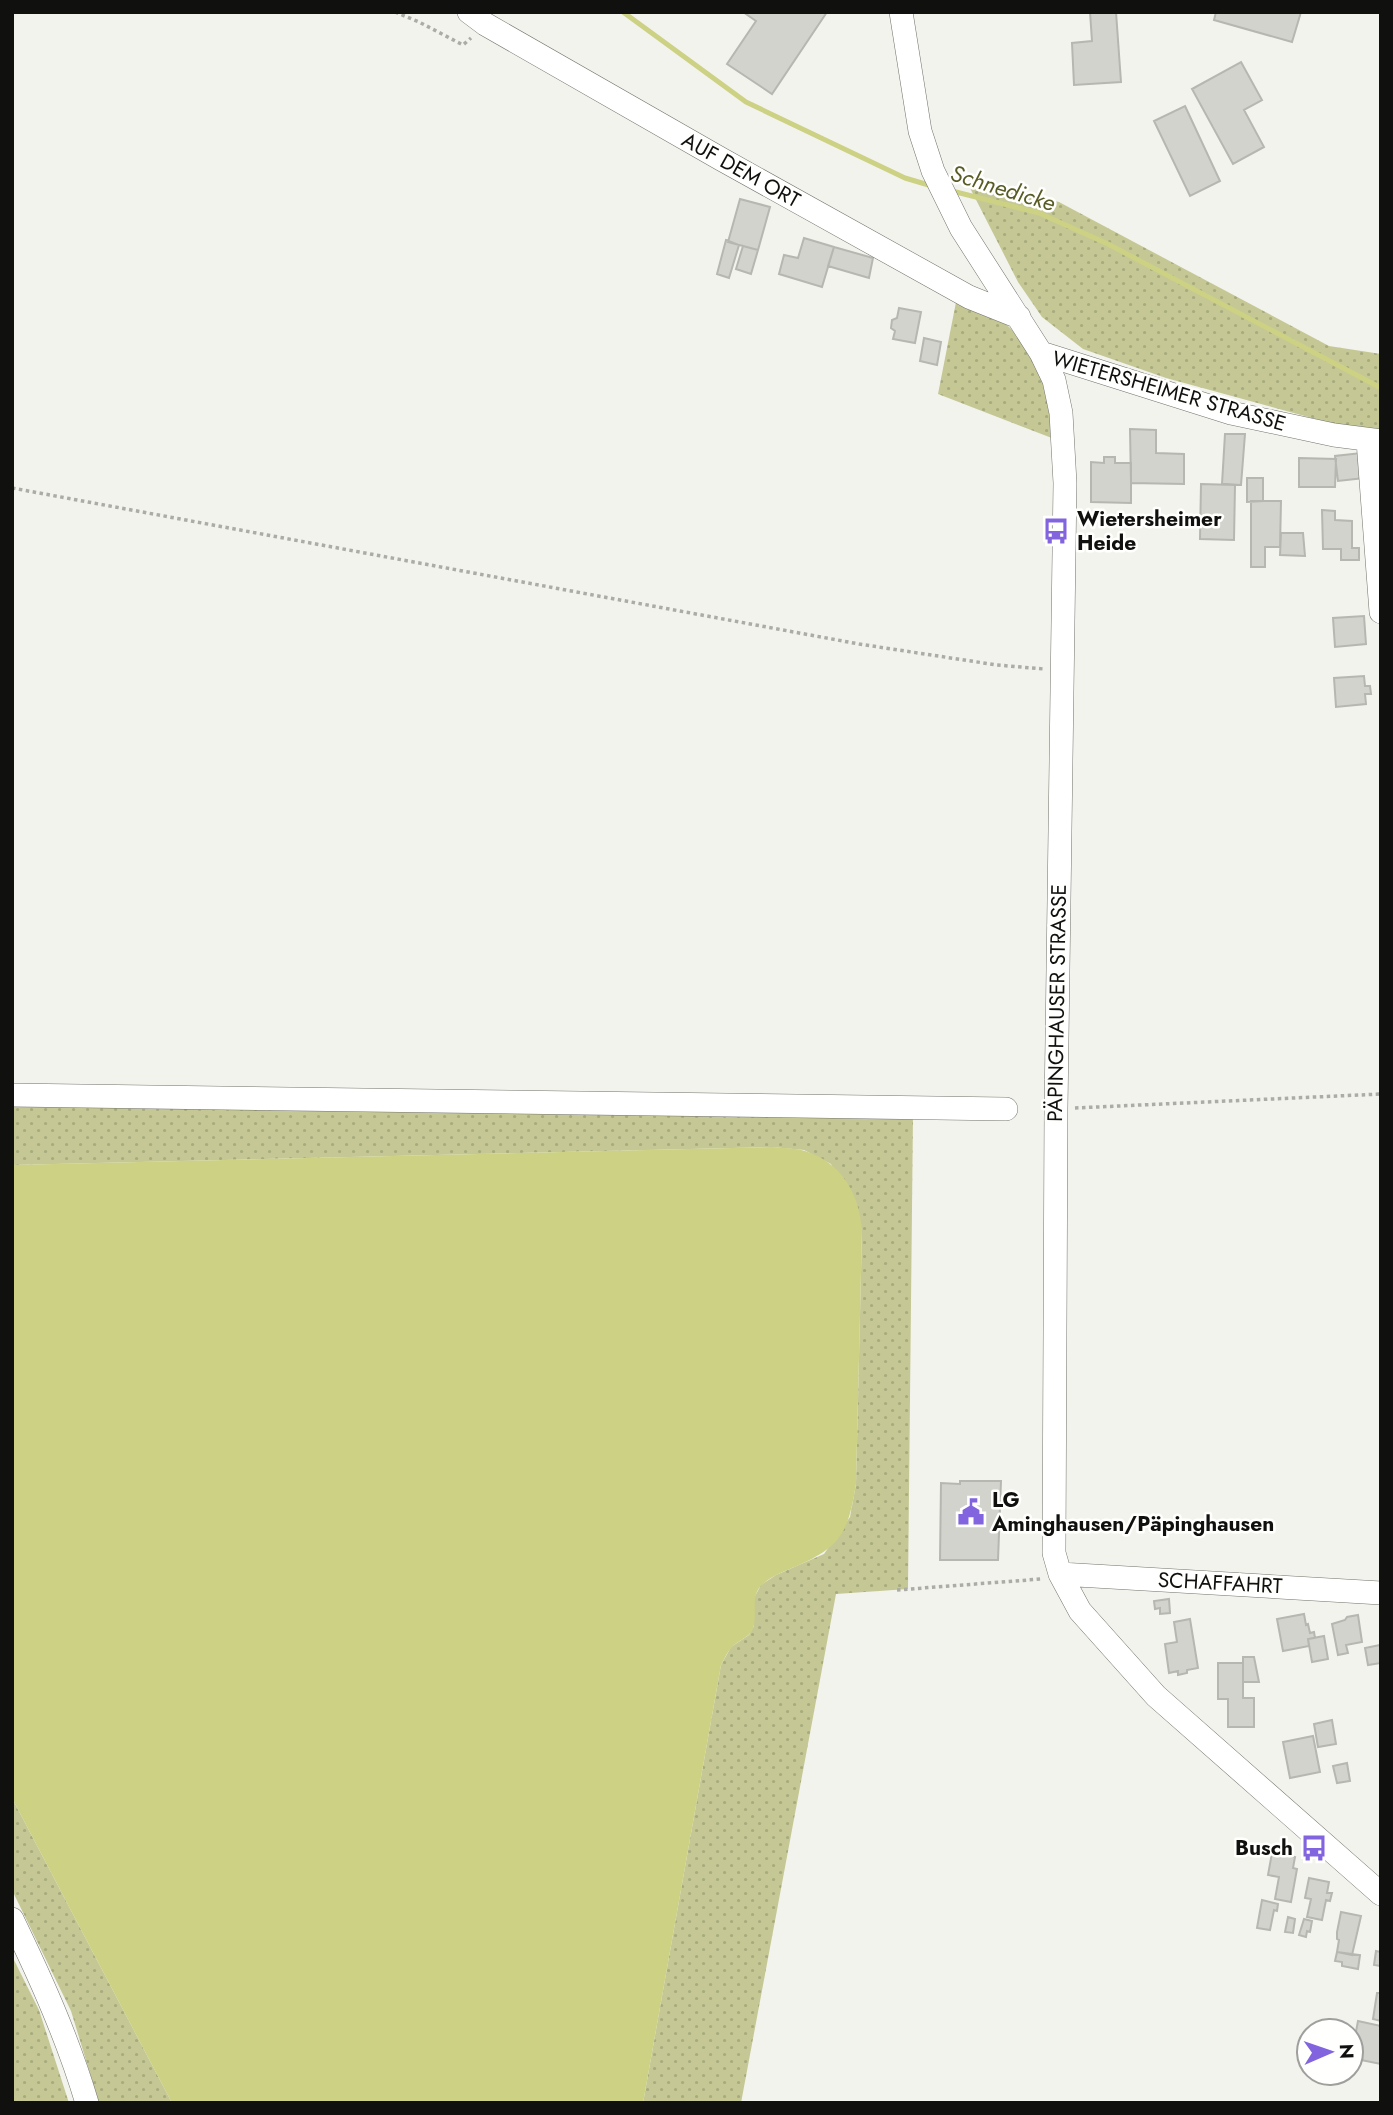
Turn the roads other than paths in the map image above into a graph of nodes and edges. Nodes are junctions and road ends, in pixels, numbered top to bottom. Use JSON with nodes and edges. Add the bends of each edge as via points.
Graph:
{"nodes":[{"id":1,"x":901,"y":12,"type":"edge"},
{"id":2,"x":477,"y":18,"type":"edge"},
{"id":3,"x":1019,"y":317,"type":"junction"},
{"id":4,"x":1041,"y":353,"type":"junction"},
{"id":5,"x":1375,"y":441,"type":"edge"},
{"id":6,"x":1381,"y":612,"type":"edge"},
{"id":7,"x":12,"y":1095,"type":"edge"},
{"id":8,"x":1006,"y":1109,"type":"dead end"},
{"id":9,"x":1060,"y":1574,"type":"junction"},
{"id":10,"x":1381,"y":1593,"type":"edge"},
{"id":11,"x":1381,"y":1894,"type":"edge"},
{"id":12,"x":12,"y":1919,"type":"edge"},
{"id":13,"x":87,"y":2103,"type":"edge"}],
"edges":[{"from":1,"to":3,"type":"street","name":"PÄPINGHAUSER STRASSE","via":[[920,131],[933,171],[961,228]]},
{"from":2,"to":3,"type":"street","name":"AUF DEM ORT","via":[[968,297]]},
{"from":3,"to":4,"type":"street","name":"PÄPINGHAUSER STRASSE"},
{"from":4,"to":5,"type":"street","name":"WIETERSHEIMER STRASSE","via":[[1231,413]]},
{"from":4,"to":9,"type":"street","name":"PÄPINGHAUSER STRASSE","via":[[1054,380],[1065,448],[1050,1489],[1054,1553]]},
{"from":5,"to":6,"type":"street"},
{"from":7,"to":8,"type":"street"},
{"from":9,"to":10,"type":"street","name":"SCHAFFAHRT"},
{"from":9,"to":11,"type":"street","name":"PÄPINGHAUSER STRASSE","via":[[1080,1611],[1156,1696]]},
{"from":12,"to":13,"type":"street","via":[[75,2063]]}]}
